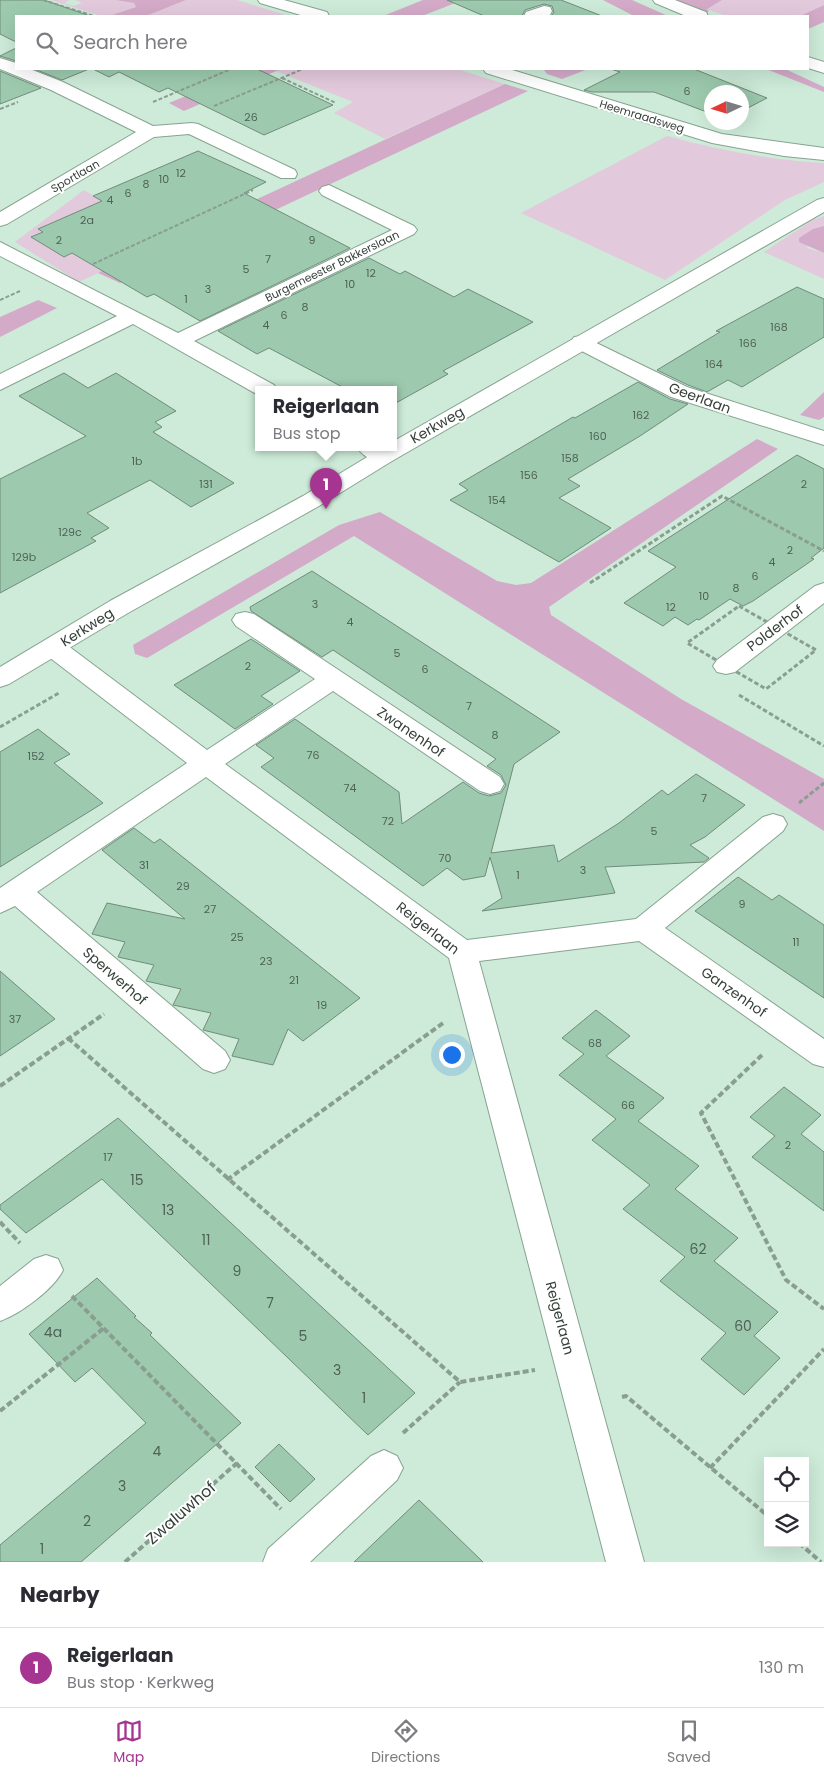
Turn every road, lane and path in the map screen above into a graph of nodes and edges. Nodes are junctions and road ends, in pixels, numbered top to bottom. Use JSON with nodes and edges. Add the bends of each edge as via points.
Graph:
{"nodes":[{"id":1,"x":43,"y":0,"type":"edge"},
{"id":2,"x":266,"y":0,"type":"edge"},
{"id":3,"x":661,"y":0,"type":"edge"},
{"id":4,"x":293,"y":3,"type":"edge"},
{"id":5,"x":91,"y":15,"type":"edge"},
{"id":6,"x":319,"y":15,"type":"edge"},
{"id":7,"x":698,"y":15,"type":"edge"},
{"id":8,"x":809,"y":62,"type":"edge"},
{"id":9,"x":0,"y":63,"type":"edge"},
{"id":10,"x":824,"y":68,"type":"edge"},
{"id":11,"x":15,"y":69,"type":"edge"},
{"id":12,"x":17,"y":70,"type":"edge"},
{"id":13,"x":229,"y":70,"type":"edge"},
{"id":14,"x":301,"y":70,"type":"edge"},
{"id":15,"x":495,"y":70,"type":"edge"},
{"id":16,"x":282,"y":78,"type":"junction"},
{"id":17,"x":336,"y":103,"type":"dead end"},
{"id":18,"x":117,"y":116,"type":"junction"},
{"id":19,"x":192,"y":128,"type":"junction"},
{"id":20,"x":150,"y":132,"type":"junction"},
{"id":21,"x":824,"y":154,"type":"edge"},
{"id":22,"x":288,"y":174,"type":"joint"},
{"id":23,"x":329,"y":191,"type":"dead end"},
{"id":24,"x":824,"y":204,"type":"edge"},
{"id":25,"x":0,"y":220,"type":"edge"},
{"id":26,"x":0,"y":248,"type":"edge"},
{"id":27,"x":59,"y":280,"type":"junction"},
{"id":28,"x":133,"y":316,"type":"junction"},
{"id":29,"x":178,"y":341,"type":"junction"},
{"id":30,"x":582,"y":342,"type":"junction"},
{"id":31,"x":0,"y":383,"type":"edge"},
{"id":32,"x":259,"y":386,"type":"edge"},
{"id":33,"x":824,"y":438,"type":"edge"},
{"id":34,"x":397,"y":441,"type":"edge"},
{"id":35,"x":377,"y":452,"type":"edge"},
{"id":36,"x":824,"y":551,"type":"edge"},
{"id":37,"x":590,"y":583,"type":"dead end"},
{"id":38,"x":824,"y":591,"type":"edge"},
{"id":39,"x":245,"y":620,"type":"dead end"},
{"id":40,"x":54,"y":648,"type":"junction"},
{"id":41,"x":724,"y":668,"type":"dead end"},
{"id":42,"x":89,"y":676,"type":"junction"},
{"id":43,"x":0,"y":678,"type":"edge"},
{"id":44,"x":333,"y":679,"type":"junction"},
{"id":45,"x":734,"y":693,"type":"dead end"},
{"id":46,"x":0,"y":727,"type":"edge"},
{"id":47,"x":824,"y":746,"type":"edge"},
{"id":48,"x":208,"y":765,"type":"junction"},
{"id":49,"x":824,"y":783,"type":"edge"},
{"id":50,"x":490,"y":784,"type":"dead end"},
{"id":51,"x":796,"y":805,"type":"dead end"},
{"id":52,"x":773,"y":824,"type":"dead end"},
{"id":53,"x":8,"y":897,"type":"edge"},
{"id":54,"x":644,"y":930,"type":"junction"},
{"id":55,"x":462,"y":952,"type":"junction"},
{"id":56,"x":135,"y":993,"type":"junction"},
{"id":57,"x":474,"y":1000,"type":"junction"},
{"id":58,"x":789,"y":1030,"type":"junction"},
{"id":59,"x":68,"y":1038,"type":"junction"},
{"id":60,"x":824,"y":1055,"type":"edge"},
{"id":61,"x":214,"y":1060,"type":"dead end"},
{"id":62,"x":0,"y":1086,"type":"edge"},
{"id":63,"x":227,"y":1180,"type":"junction"},
{"id":64,"x":0,"y":1222,"type":"edge"},
{"id":65,"x":46,"y":1270,"type":"junction"},
{"id":66,"x":0,"y":1306,"type":"edge"},
{"id":67,"x":824,"y":1310,"type":"edge"},
{"id":68,"x":104,"y":1328,"type":"junction"},
{"id":69,"x":824,"y":1349,"type":"edge"},
{"id":70,"x":572,"y":1364,"type":"junction"},
{"id":71,"x":460,"y":1382,"type":"junction"},
{"id":72,"x":582,"y":1402,"type":"junction"},
{"id":73,"x":0,"y":1411,"type":"edge"},
{"id":74,"x":237,"y":1463,"type":"junction"},
{"id":75,"x":384,"y":1468,"type":"joint"},
{"id":76,"x":710,"y":1468,"type":"junction"},
{"id":77,"x":764,"y":1513,"type":"edge"},
{"id":78,"x":309,"y":1537,"type":"junction"},
{"id":79,"x":804,"y":1547,"type":"edge"},
{"id":80,"x":125,"y":1562,"type":"edge"},
{"id":81,"x":282,"y":1562,"type":"edge"},
{"id":82,"x":625,"y":1562,"type":"edge"},
{"id":83,"x":821,"y":1562,"type":"edge"}],
"edges":[{"from":1,"to":5,"type":"path"},
{"from":2,"to":4,"type":"street"},
{"from":3,"to":7,"type":"street"},
{"from":4,"to":6,"type":"street"},
{"from":8,"to":10,"type":"street"},
{"from":9,"to":11,"type":"street"},
{"from":12,"to":18,"type":"street"},
{"from":13,"to":18,"type":"path"},
{"from":14,"to":16,"type":"path"},
{"from":15,"to":21,"type":"street","name":"Heemraadsweg","via":[[720,139]]},
{"from":16,"to":17,"type":"path"},
{"from":16,"to":19,"type":"path","via":[[190,116]]},
{"from":18,"to":20,"type":"street"},
{"from":19,"to":20,"type":"street","name":"Sportlaan"},
{"from":19,"to":22,"type":"street"},
{"from":20,"to":25,"type":"street","name":"Sportlaan"},
{"from":22,"to":27,"type":"path"},
{"from":23,"to":29,"type":"street","name":"Burgemeester Bakkerslaan","via":[[407,230]]},
{"from":24,"to":30,"type":"street","name":"Kerkweg"},
{"from":26,"to":27,"type":"street"},
{"from":27,"to":28,"type":"street"},
{"from":28,"to":29,"type":"street"},
{"from":28,"to":31,"type":"street"},
{"from":29,"to":32,"type":"street"},
{"from":30,"to":33,"type":"street","name":"Geerlaan","via":[[679,392]]},
{"from":30,"to":34,"type":"street","name":"Kerkweg"},
{"from":35,"to":40,"type":"street","name":"Kerkweg","via":[[312,501],[119,608]]},
{"from":36,"to":37,"type":"path","via":[[722,496]]},
{"from":38,"to":41,"type":"street","name":"Polderhof"},
{"from":39,"to":44,"type":"street","name":"Zwanenhof"},
{"from":40,"to":42,"type":"street","name":"Reigerlaan"},
{"from":40,"to":43,"type":"street","name":"Kerkweg"},
{"from":42,"to":46,"type":"path"},
{"from":42,"to":48,"type":"street","name":"Reigerlaan"},
{"from":44,"to":48,"type":"street"},
{"from":44,"to":50,"type":"street","name":"Zwanenhof"},
{"from":45,"to":47,"type":"path"},
{"from":48,"to":53,"type":"street","name":"Sperwerhof"},
{"from":48,"to":55,"type":"street","name":"Reigerlaan"},
{"from":49,"to":51,"type":"path"},
{"from":52,"to":54,"type":"street"},
{"from":53,"to":56,"type":"street","name":"Sperwerhof"},
{"from":54,"to":55,"type":"street"},
{"from":54,"to":58,"type":"street","name":"Ganzenhof"},
{"from":55,"to":57,"type":"street","name":"Reigerlaan"},
{"from":56,"to":59,"type":"path"},
{"from":56,"to":61,"type":"street","name":"Sperwerhof"},
{"from":57,"to":63,"type":"path"},
{"from":57,"to":70,"type":"street","name":"Reigerlaan"},
{"from":58,"to":60,"type":"street","name":"Ganzenhof"},
{"from":58,"to":67,"type":"path","via":[[701,1113],[786,1280]]},
{"from":59,"to":62,"type":"path"},
{"from":59,"to":63,"type":"path"},
{"from":63,"to":71,"type":"path"},
{"from":64,"to":65,"type":"path"},
{"from":65,"to":66,"type":"street"},
{"from":65,"to":68,"type":"path"},
{"from":68,"to":73,"type":"path"},
{"from":68,"to":74,"type":"path"},
{"from":69,"to":76,"type":"path"},
{"from":70,"to":71,"type":"path","name":"Reigerlaan"},
{"from":70,"to":72,"type":"street","name":"Reigerlaan"},
{"from":71,"to":75,"type":"path","via":[[382,1452]]},
{"from":72,"to":76,"type":"path","via":[[626,1396]]},
{"from":72,"to":82,"type":"street","name":"Reigerlaan"},
{"from":74,"to":78,"type":"path"},
{"from":74,"to":80,"type":"path","name":"Zwaluwhof"},
{"from":75,"to":78,"type":"street"},
{"from":76,"to":77,"type":"path"},
{"from":78,"to":81,"type":"street"},
{"from":79,"to":83,"type":"path"}]}
